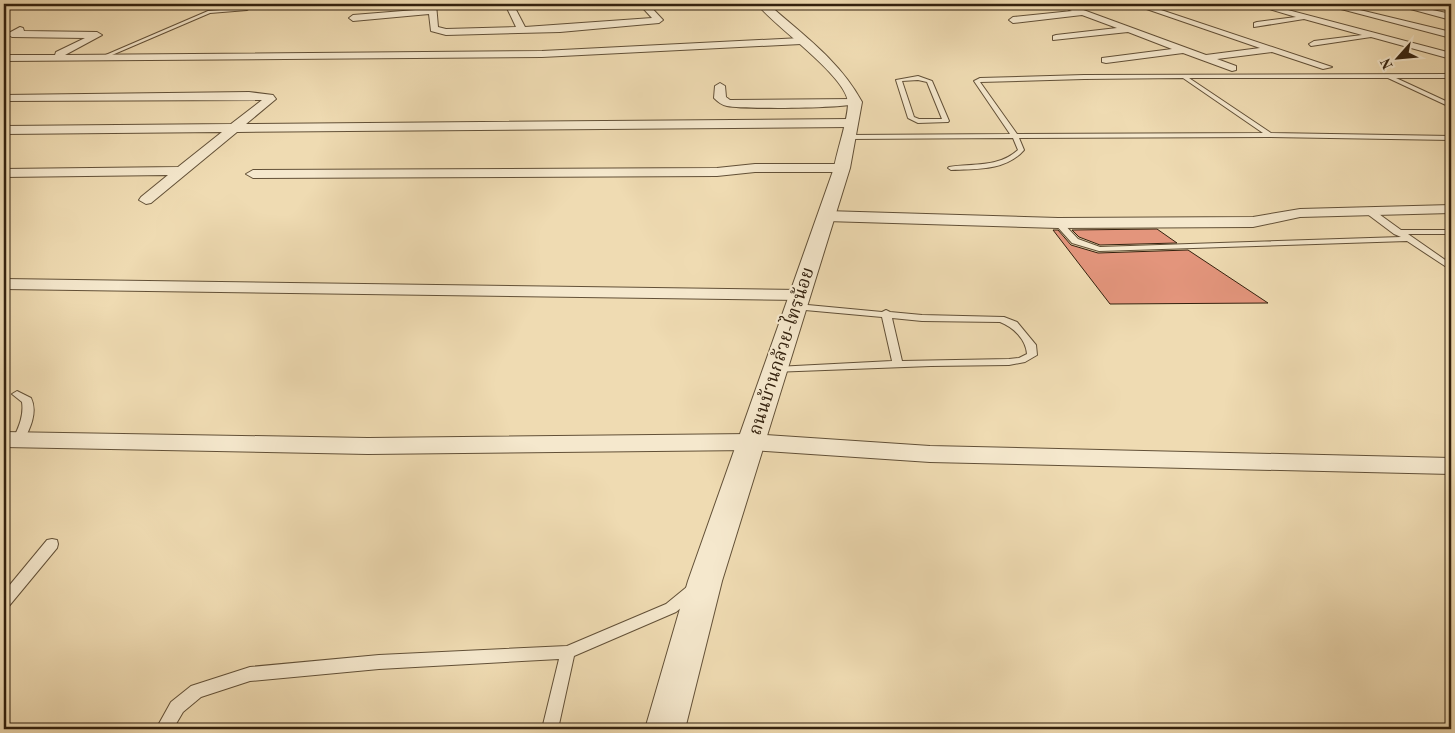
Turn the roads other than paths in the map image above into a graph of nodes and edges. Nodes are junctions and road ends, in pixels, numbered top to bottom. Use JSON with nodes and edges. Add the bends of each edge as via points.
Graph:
{"nodes":[{"id":1,"x":255,"y":4,"type":"edge"},
{"id":2,"x":508,"y":4,"type":"edge"},
{"id":3,"x":762,"y":4,"type":"edge"},
{"id":4,"x":815,"y":4,"type":"edge"},
{"id":5,"x":824,"y":4,"type":"edge"},
{"id":6,"x":847,"y":4,"type":"edge"},
{"id":7,"x":1060,"y":4,"type":"edge"},
{"id":8,"x":1136,"y":4,"type":"edge"},
{"id":9,"x":1188,"y":4,"type":"edge"},
{"id":10,"x":1209,"y":4,"type":"edge"},
{"id":11,"x":1257,"y":4,"type":"edge"},
{"id":12,"x":1326,"y":4,"type":"edge"},
{"id":13,"x":1396,"y":4,"type":"edge"},
{"id":14,"x":645,"y":6,"type":"dead end"},
{"id":15,"x":852,"y":7,"type":"dead end"},
{"id":16,"x":432,"y":8,"type":"edge"},
{"id":17,"x":1084,"y":13,"type":"junction"},
{"id":18,"x":1451,"y":17,"type":"edge"},
{"id":19,"x":353,"y":18,"type":"dead end"},
{"id":20,"x":1309,"y":18,"type":"junction"},
{"id":21,"x":1013,"y":20,"type":"dead end"},
{"id":22,"x":72,"y":25,"type":"dead end"},
{"id":23,"x":1257,"y":25,"type":"dead end"},
{"id":24,"x":20,"y":30,"type":"dead end"},
{"id":25,"x":522,"y":30,"type":"junction"},
{"id":26,"x":1130,"y":30,"type":"junction"},
{"id":27,"x":1430,"y":30,"type":"junction"},
{"id":28,"x":46,"y":35,"type":"junction"},
{"id":29,"x":1451,"y":35,"type":"edge"},
{"id":30,"x":1375,"y":36,"type":"junction"},
{"id":31,"x":1056,"y":38,"type":"dead end"},
{"id":32,"x":802,"y":41,"type":"junction"},
{"id":33,"x":1314,"y":44,"type":"dead end"},
{"id":34,"x":1274,"y":49,"type":"junction"},
{"id":35,"x":1185,"y":50,"type":"junction"},
{"id":36,"x":1451,"y":56,"type":"edge"},
{"id":37,"x":103,"y":57,"type":"junction"},
{"id":38,"x":9,"y":58,"type":"edge"},
{"id":39,"x":53,"y":58,"type":"junction"},
{"id":40,"x":1206,"y":58,"type":"junction"},
{"id":41,"x":1106,"y":60,"type":"dead end"},
{"id":42,"x":4,"y":62,"type":"edge"},
{"id":43,"x":1327,"y":67,"type":"dead end"},
{"id":44,"x":1232,"y":68,"type":"dead end"},
{"id":45,"x":1387,"y":76,"type":"junction"},
{"id":46,"x":1451,"y":76,"type":"edge"},
{"id":47,"x":1185,"y":78,"type":"junction"},
{"id":48,"x":720,"y":86,"type":"dead end"},
{"id":49,"x":4,"y":98,"type":"edge"},
{"id":50,"x":1448,"y":104,"type":"dead end"},
{"id":51,"x":851,"y":120,"type":"junction"},
{"id":52,"x":918,"y":121,"type":"junction"},
{"id":53,"x":232,"y":129,"type":"junction"},
{"id":54,"x":4,"y":130,"type":"edge"},
{"id":55,"x":1270,"y":136,"type":"junction"},
{"id":56,"x":903,"y":137,"type":"junction"},
{"id":57,"x":1016,"y":138,"type":"junction"},
{"id":58,"x":1451,"y":138,"type":"edge"},
{"id":59,"x":951,"y":168,"type":"dead end"},
{"id":60,"x":180,"y":171,"type":"junction"},
{"id":61,"x":4,"y":173,"type":"edge"},
{"id":62,"x":840,"y":173,"type":"junction"},
{"id":63,"x":253,"y":174,"type":"dead end"},
{"id":64,"x":146,"y":200,"type":"dead end"},
{"id":65,"x":1451,"y":209,"type":"edge"},
{"id":66,"x":1369,"y":211,"type":"junction"},
{"id":67,"x":826,"y":216,"type":"junction"},
{"id":68,"x":1058,"y":223,"type":"junction"},
{"id":69,"x":1397,"y":232,"type":"junction"},
{"id":70,"x":1451,"y":232,"type":"edge"},
{"id":71,"x":1408,"y":239,"type":"junction"},
{"id":72,"x":1451,"y":268,"type":"edge"},
{"id":73,"x":4,"y":284,"type":"edge"},
{"id":74,"x":799,"y":301,"type":"junction"},
{"id":75,"x":886,"y":313,"type":"junction"},
{"id":76,"x":896,"y":363,"type":"junction"},
{"id":77,"x":776,"y":370,"type":"junction"},
{"id":78,"x":17,"y":394,"type":"dead end"},
{"id":79,"x":12,"y":439,"type":"edge"},
{"id":80,"x":751,"y":442,"type":"junction"},
{"id":81,"x":1451,"y":466,"type":"edge"},
{"id":82,"x":52,"y":544,"type":"dead end"},
{"id":83,"x":705,"y":581,"type":"junction"},
{"id":84,"x":4,"y":602,"type":"edge"},
{"id":85,"x":568,"y":652,"type":"junction"},
{"id":86,"x":164,"y":729,"type":"edge"},
{"id":87,"x":550,"y":729,"type":"edge"},
{"id":88,"x":665,"y":729,"type":"edge"}],
"edges":[{"from":1,"to":37,"type":"lane","via":[[247,8],[209,12]]},
{"from":2,"to":25,"type":"street"},
{"from":3,"to":32,"type":"street"},
{"from":4,"to":5,"type":"lane"},
{"from":6,"to":15,"type":"lane"},
{"from":7,"to":17,"type":"street"},
{"from":8,"to":34,"type":"street"},
{"from":9,"to":10,"type":"street"},
{"from":11,"to":20,"type":"street"},
{"from":12,"to":27,"type":"street"},
{"from":13,"to":18,"type":"street"},
{"from":14,"to":25,"type":"street","via":[[659,20],[642,33],[588,23],[563,40]]},
{"from":16,"to":19,"type":"street"},
{"from":16,"to":25,"type":"street","via":[[434,30],[438,31]]},
{"from":17,"to":21,"type":"street"},
{"from":17,"to":26,"type":"street"},
{"from":20,"to":23,"type":"street"},
{"from":20,"to":30,"type":"street"},
{"from":22,"to":28,"type":"street"},
{"from":24,"to":28,"type":"street","via":[[12,34]]},
{"from":26,"to":31,"type":"street"},
{"from":26,"to":35,"type":"street"},
{"from":27,"to":29,"type":"street"},
{"from":27,"to":30,"type":"street"},
{"from":28,"to":39,"type":"street","via":[[97,35]]},
{"from":30,"to":33,"type":"street"},
{"from":30,"to":36,"type":"street"},
{"from":32,"to":37,"type":"street","via":[[542,54]]},
{"from":32,"to":51,"type":"street","via":[[844,82]]},
{"from":34,"to":40,"type":"street"},
{"from":34,"to":43,"type":"street"},
{"from":35,"to":40,"type":"street"},
{"from":35,"to":41,"type":"street"},
{"from":37,"to":39,"type":"street"},
{"from":38,"to":39,"type":"street"},
{"from":38,"to":42,"type":"lane"},
{"from":40,"to":44,"type":"street"},
{"from":45,"to":46,"type":"lane"},
{"from":45,"to":47,"type":"lane"},
{"from":45,"to":50,"type":"lane"},
{"from":47,"to":55,"type":"lane"},
{"from":47,"to":57,"type":"lane","via":[[978,80]]},
{"from":48,"to":51,"type":"street","via":[[720,98],[728,103],[779,100]]},
{"from":49,"to":53,"type":"street","via":[[269,97]]},
{"from":51,"to":53,"type":"street"},
{"from":51,"to":56,"type":"lane"},
{"from":51,"to":62,"type":"street","name":"ถนนบ้านกล้วย-ไทรน้อย"},
{"from":52,"to":52,"type":"lane","via":[[947,120],[929,81],[900,79],[911,118]]},
{"from":52,"to":56,"type":"lane"},
{"from":53,"to":54,"type":"street"},
{"from":53,"to":60,"type":"street"},
{"from":55,"to":57,"type":"lane"},
{"from":55,"to":58,"type":"lane"},
{"from":56,"to":57,"type":"lane"},
{"from":57,"to":59,"type":"lane","via":[[1022,150],[1017,156],[982,166]]},
{"from":60,"to":61,"type":"street"},
{"from":60,"to":64,"type":"street"},
{"from":62,"to":63,"type":"street","via":[[738,176],[717,172]]},
{"from":62,"to":67,"type":"street","name":"ถนนบ้านกล้วย-ไทรน้อย"},
{"from":65,"to":66,"type":"street"},
{"from":66,"to":68,"type":"street","via":[[1300,213],[1253,222]]},
{"from":66,"to":69,"type":"lane"},
{"from":67,"to":68,"type":"street"},
{"from":67,"to":74,"type":"street","name":"ถนนบ้านกล้วย-ไทรน้อย"},
{"from":68,"to":71,"type":"lane","via":[[1075,241],[1099,249]]},
{"from":69,"to":70,"type":"lane"},
{"from":69,"to":71,"type":"lane"},
{"from":71,"to":72,"type":"lane"},
{"from":73,"to":74,"type":"street"},
{"from":74,"to":75,"type":"lane"},
{"from":74,"to":77,"type":"street","name":"ถนนบ้านกล้วย-ไทรน้อย"},
{"from":75,"to":76,"type":"lane"},
{"from":75,"to":76,"type":"lane","via":[[922,318],[1005,320],[1014,324],[1032,350],[1029,358],[1022,360]]},
{"from":76,"to":77,"type":"lane"},
{"from":77,"to":80,"type":"street","name":"ถนนบ้านกล้วย-ไทรน้อย"},
{"from":78,"to":79,"type":"lane","via":[[27,400],[29,407],[27,422]]},
{"from":79,"to":80,"type":"street","via":[[368,446]]},
{"from":80,"to":81,"type":"street","via":[[930,454]]},
{"from":80,"to":83,"type":"street","name":"ถนนบ้านกล้วย-ไทรน้อย"},
{"from":82,"to":84,"type":"lane"},
{"from":83,"to":85,"type":"lane","via":[[671,608]]},
{"from":83,"to":88,"type":"street","name":"ถนนบ้านกล้วย-ไทรน้อย"},
{"from":85,"to":86,"type":"lane","via":[[379,662],[250,674],[196,691],[177,707]]},
{"from":85,"to":87,"type":"lane"}]}
